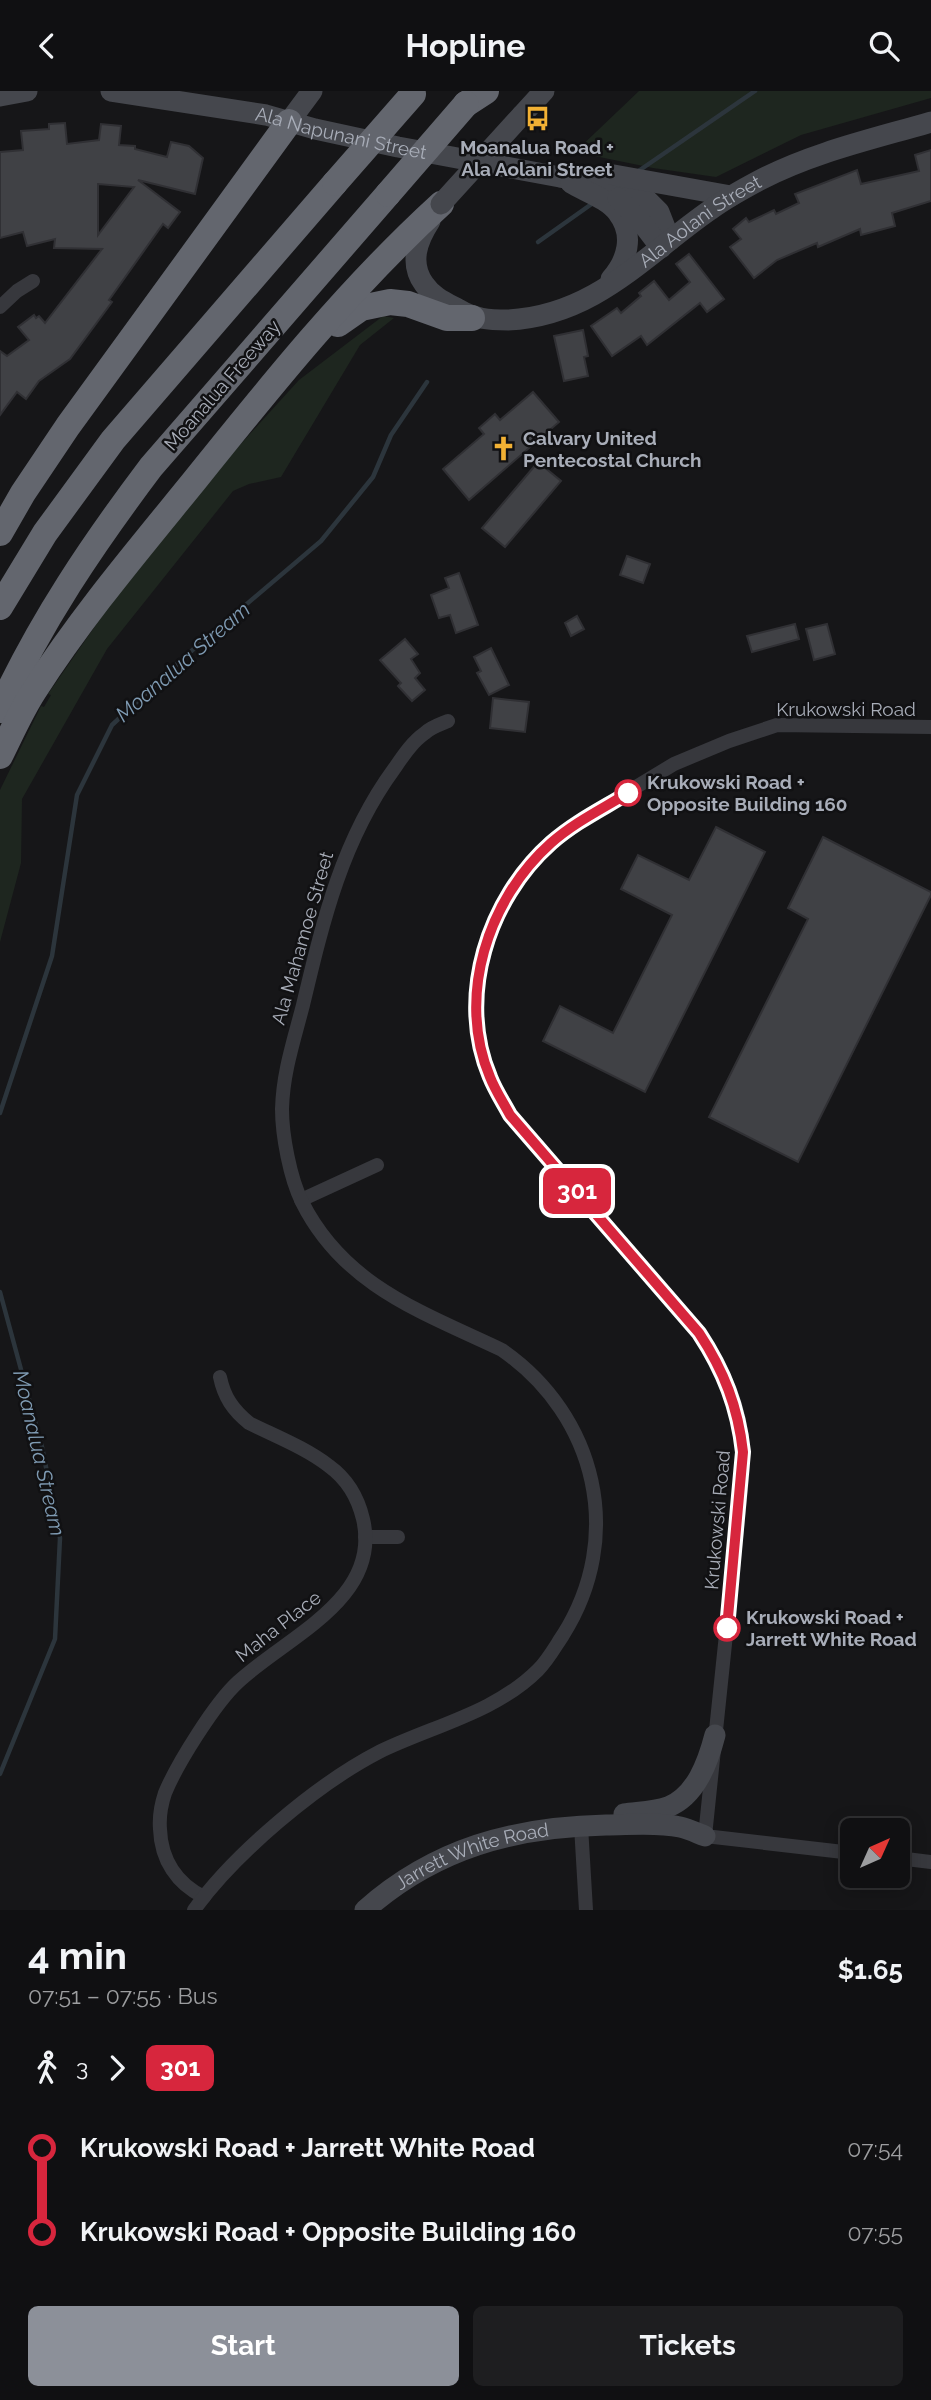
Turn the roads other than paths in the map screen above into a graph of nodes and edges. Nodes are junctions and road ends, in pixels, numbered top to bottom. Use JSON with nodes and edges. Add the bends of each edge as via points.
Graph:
{"nodes":[{"id":1,"x":27,"y":91,"type":"edge"},
{"id":2,"x":111,"y":91,"type":"edge"},
{"id":3,"x":312,"y":91,"type":"edge"},
{"id":4,"x":544,"y":91,"type":"edge"},
{"id":5,"x":414,"y":92,"type":"edge"},
{"id":6,"x":0,"y":96,"type":"edge"},
{"id":7,"x":476,"y":97,"type":"edge"},
{"id":8,"x":289,"y":122,"type":"junction"},
{"id":9,"x":931,"y":122,"type":"edge"},
{"id":10,"x":560,"y":177,"type":"junction"},
{"id":11,"x":731,"y":197,"type":"junction"},
{"id":12,"x":440,"y":204,"type":"junction"},
{"id":13,"x":665,"y":244,"type":"junction"},
{"id":14,"x":33,"y":281,"type":"dead end"},
{"id":15,"x":597,"y":295,"type":"junction"},
{"id":16,"x":0,"y":307,"type":"edge"},
{"id":17,"x":472,"y":318,"type":"junction"},
{"id":18,"x":246,"y":417,"type":"junction"},
{"id":19,"x":0,"y":533,"type":"edge"},
{"id":20,"x":0,"y":607,"type":"edge"},
{"id":21,"x":0,"y":710,"type":"edge"},
{"id":22,"x":448,"y":721,"type":"dead end"},
{"id":23,"x":931,"y":727,"type":"edge"},
{"id":24,"x":0,"y":756,"type":"edge"},
{"id":25,"x":377,"y":1164,"type":"dead end"},
{"id":26,"x":301,"y":1200,"type":"junction"},
{"id":27,"x":220,"y":1377,"type":"dead end"},
{"id":28,"x":365,"y":1537,"type":"junction"},
{"id":29,"x":398,"y":1537,"type":"dead end"},
{"id":30,"x":715,"y":1735,"type":"junction"},
{"id":31,"x":585,"y":1826,"type":"junction"},
{"id":32,"x":705,"y":1836,"type":"junction"},
{"id":33,"x":840,"y":1852,"type":"edge"},
{"id":34,"x":910,"y":1859,"type":"edge"},
{"id":35,"x":931,"y":1862,"type":"edge"},
{"id":36,"x":204,"y":1897,"type":"junction"},
{"id":37,"x":194,"y":1910,"type":"edge"},
{"id":38,"x":365,"y":1910,"type":"edge"},
{"id":39,"x":586,"y":1910,"type":"edge"}],
"edges":[{"from":1,"to":6,"type":"street"},
{"from":2,"to":8,"type":"street","name":"Ala Napunani Street"},
{"from":3,"to":8,"type":"street"},
{"from":4,"to":12,"type":"street","bridge":true},
{"from":5,"to":20,"type":"highway","bridge":true,"via":[[113,440],[45,533]]},
{"from":7,"to":21,"type":"highway","name":"Moanalua Freeway","bridge":true,"via":[[116,512],[54,607]]},
{"from":8,"to":10,"type":"street","name":"Ala Napunani Street"},
{"from":8,"to":19,"type":"highway","via":[[68,426]]},
{"from":9,"to":11,"type":"street","name":"Ala Aolani Street","via":[[797,163]]},
{"from":10,"to":11,"type":"street","via":[[612,174]]},
{"from":10,"to":13,"type":"street","name":"Ala Napunani Street","via":[[625,187],[647,200]]},
{"from":10,"to":15,"type":"street","via":[[618,212],[628,240],[621,267]]},
{"from":11,"to":13,"type":"street","name":"Ala Aolani Street"},
{"from":12,"to":17,"type":"street","via":[[420,237],[416,268],[433,296]]},
{"from":12,"to":18,"type":"highway","via":[[370,274]]},
{"from":13,"to":15,"type":"street","name":"Ala Aolani Street"},
{"from":14,"to":16,"type":"street"},
{"from":15,"to":17,"type":"street","name":"Ala Aolani Street","via":[[542,316]]},
{"from":17,"to":18,"type":"highway","via":[[447,318],[390,302],[361,308],[343,318]]},
{"from":18,"to":24,"type":"highway","via":[[78,627],[32,694]]},
{"from":22,"to":26,"type":"street","name":"Ala Mahamoe Street","via":[[426,732],[383,783],[357,828],[335,881],[285,1076],[284,1131]]},
{"from":23,"to":30,"type":"street","name":"Krukowski Road","via":[[777,725],[674,764],[578,822],[526,869],[495,920],[478,976],[482,1051],[510,1115],[699,1333],[716,1358],[735,1403],[742,1476]]},
{"from":25,"to":26,"type":"street"},
{"from":26,"to":36,"type":"street","name":"Ala Mahamoe Street","via":[[321,1234],[366,1280],[403,1304],[502,1350],[535,1377],[561,1408],[581,1446],[593,1485],[596,1527],[592,1567],[580,1605],[538,1670],[472,1714],[379,1752],[305,1799]]},
{"from":27,"to":28,"type":"street","name":"Maha Place","via":[[226,1398],[240,1416],[339,1475],[355,1497]]},
{"from":28,"to":29,"type":"street"},
{"from":28,"to":36,"type":"street","name":"Maha Place","via":[[362,1563],[344,1597],[228,1693],[165,1794],[160,1835],[167,1860],[188,1889]]},
{"from":30,"to":31,"type":"street","via":[[702,1771],[684,1798],[668,1807]]},
{"from":30,"to":32,"type":"street","name":"Krukowski Road"},
{"from":31,"to":32,"type":"street","name":"Jarrett White Road","via":[[678,1842]]},
{"from":31,"to":38,"type":"street","name":"Jarrett White Road","via":[[539,1829],[488,1840],[416,1874]]},
{"from":31,"to":39,"type":"street"},
{"from":32,"to":33,"type":"street","name":"Jarrett White Road"},
{"from":34,"to":35,"type":"street"},
{"from":36,"to":37,"type":"street","name":"Ala Mahamoe Street"}]}
